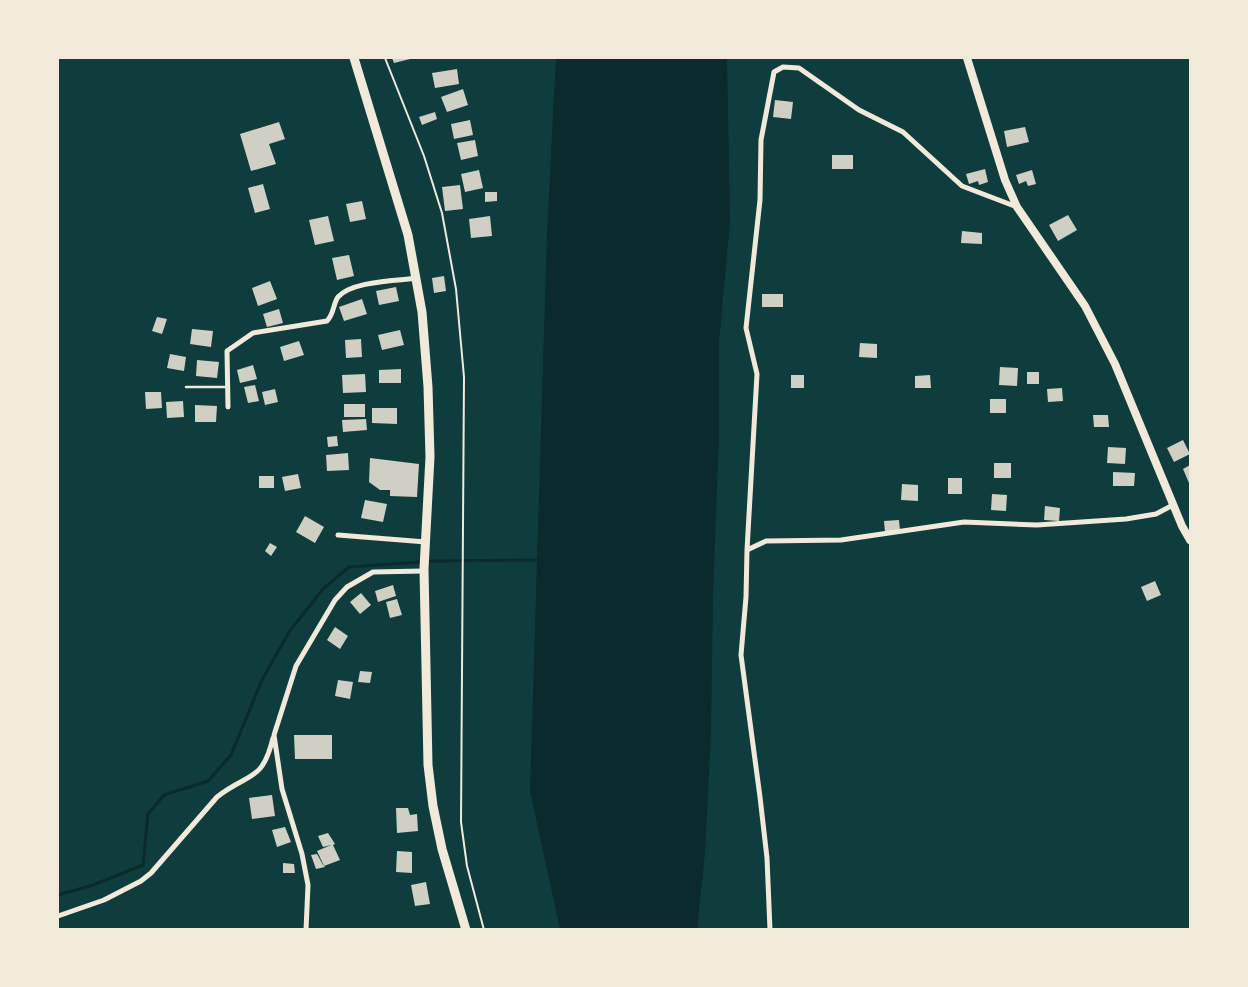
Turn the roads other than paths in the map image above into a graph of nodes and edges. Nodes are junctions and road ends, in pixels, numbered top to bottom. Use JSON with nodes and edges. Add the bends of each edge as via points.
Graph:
{"nodes":[{"id":1,"x":354,"y":58,"type":"edge"},
{"id":2,"x":968,"y":58,"type":"edge"},
{"id":3,"x":1017,"y":207,"type":"junction"},
{"id":4,"x":416,"y":278,"type":"junction"},
{"id":5,"x":186,"y":387,"type":"dead end"},
{"id":6,"x":228,"y":387,"type":"junction"},
{"id":7,"x":228,"y":407,"type":"dead end"},
{"id":8,"x":1173,"y":505,"type":"junction"},
{"id":9,"x":338,"y":535,"type":"dead end"},
{"id":10,"x":1190,"y":540,"type":"edge"},
{"id":11,"x":426,"y":542,"type":"junction"},
{"id":12,"x":747,"y":550,"type":"junction"},
{"id":13,"x":424,"y":570,"type":"junction"},
{"id":14,"x":274,"y":735,"type":"junction"},
{"id":15,"x":58,"y":916,"type":"edge"},
{"id":16,"x":306,"y":930,"type":"edge"},
{"id":17,"x":466,"y":930,"type":"edge"},
{"id":18,"x":770,"y":930,"type":"edge"}],
"edges":[{"from":1,"to":4,"type":"main road","via":[[408,235]]},
{"from":2,"to":3,"type":"main road","via":[[1005,180]]},
{"from":3,"to":8,"type":"main road","via":[[1085,306],[1115,364]]},
{"from":3,"to":12,"type":"street","via":[[962,186],[903,132],[859,110],[799,68],[783,67],[774,72],[761,140],[760,200],[746,328],[757,374]]},
{"from":4,"to":6,"type":"street","via":[[348,288],[337,299],[334,314],[327,322],[253,334],[227,351]]},
{"from":4,"to":11,"type":"main road","via":[[428,387],[430,457]]},
{"from":5,"to":6,"type":"lane"},
{"from":6,"to":7,"type":"street"},
{"from":8,"to":10,"type":"main road"},
{"from":8,"to":12,"type":"street","via":[[1156,514],[1126,519],[1037,525],[964,522],[841,540],[766,542]]},
{"from":9,"to":11,"type":"street"},
{"from":11,"to":13,"type":"main road"},
{"from":12,"to":18,"type":"street","via":[[740,656],[767,858]]},
{"from":13,"to":14,"type":"street","via":[[373,572],[347,587],[335,600],[296,666]]},
{"from":13,"to":17,"type":"main road","via":[[428,764],[442,849]]},
{"from":14,"to":15,"type":"street","via":[[268,758],[259,772],[217,797],[141,882],[104,900]]},
{"from":14,"to":16,"type":"street","via":[[282,789],[308,884]]}]}
